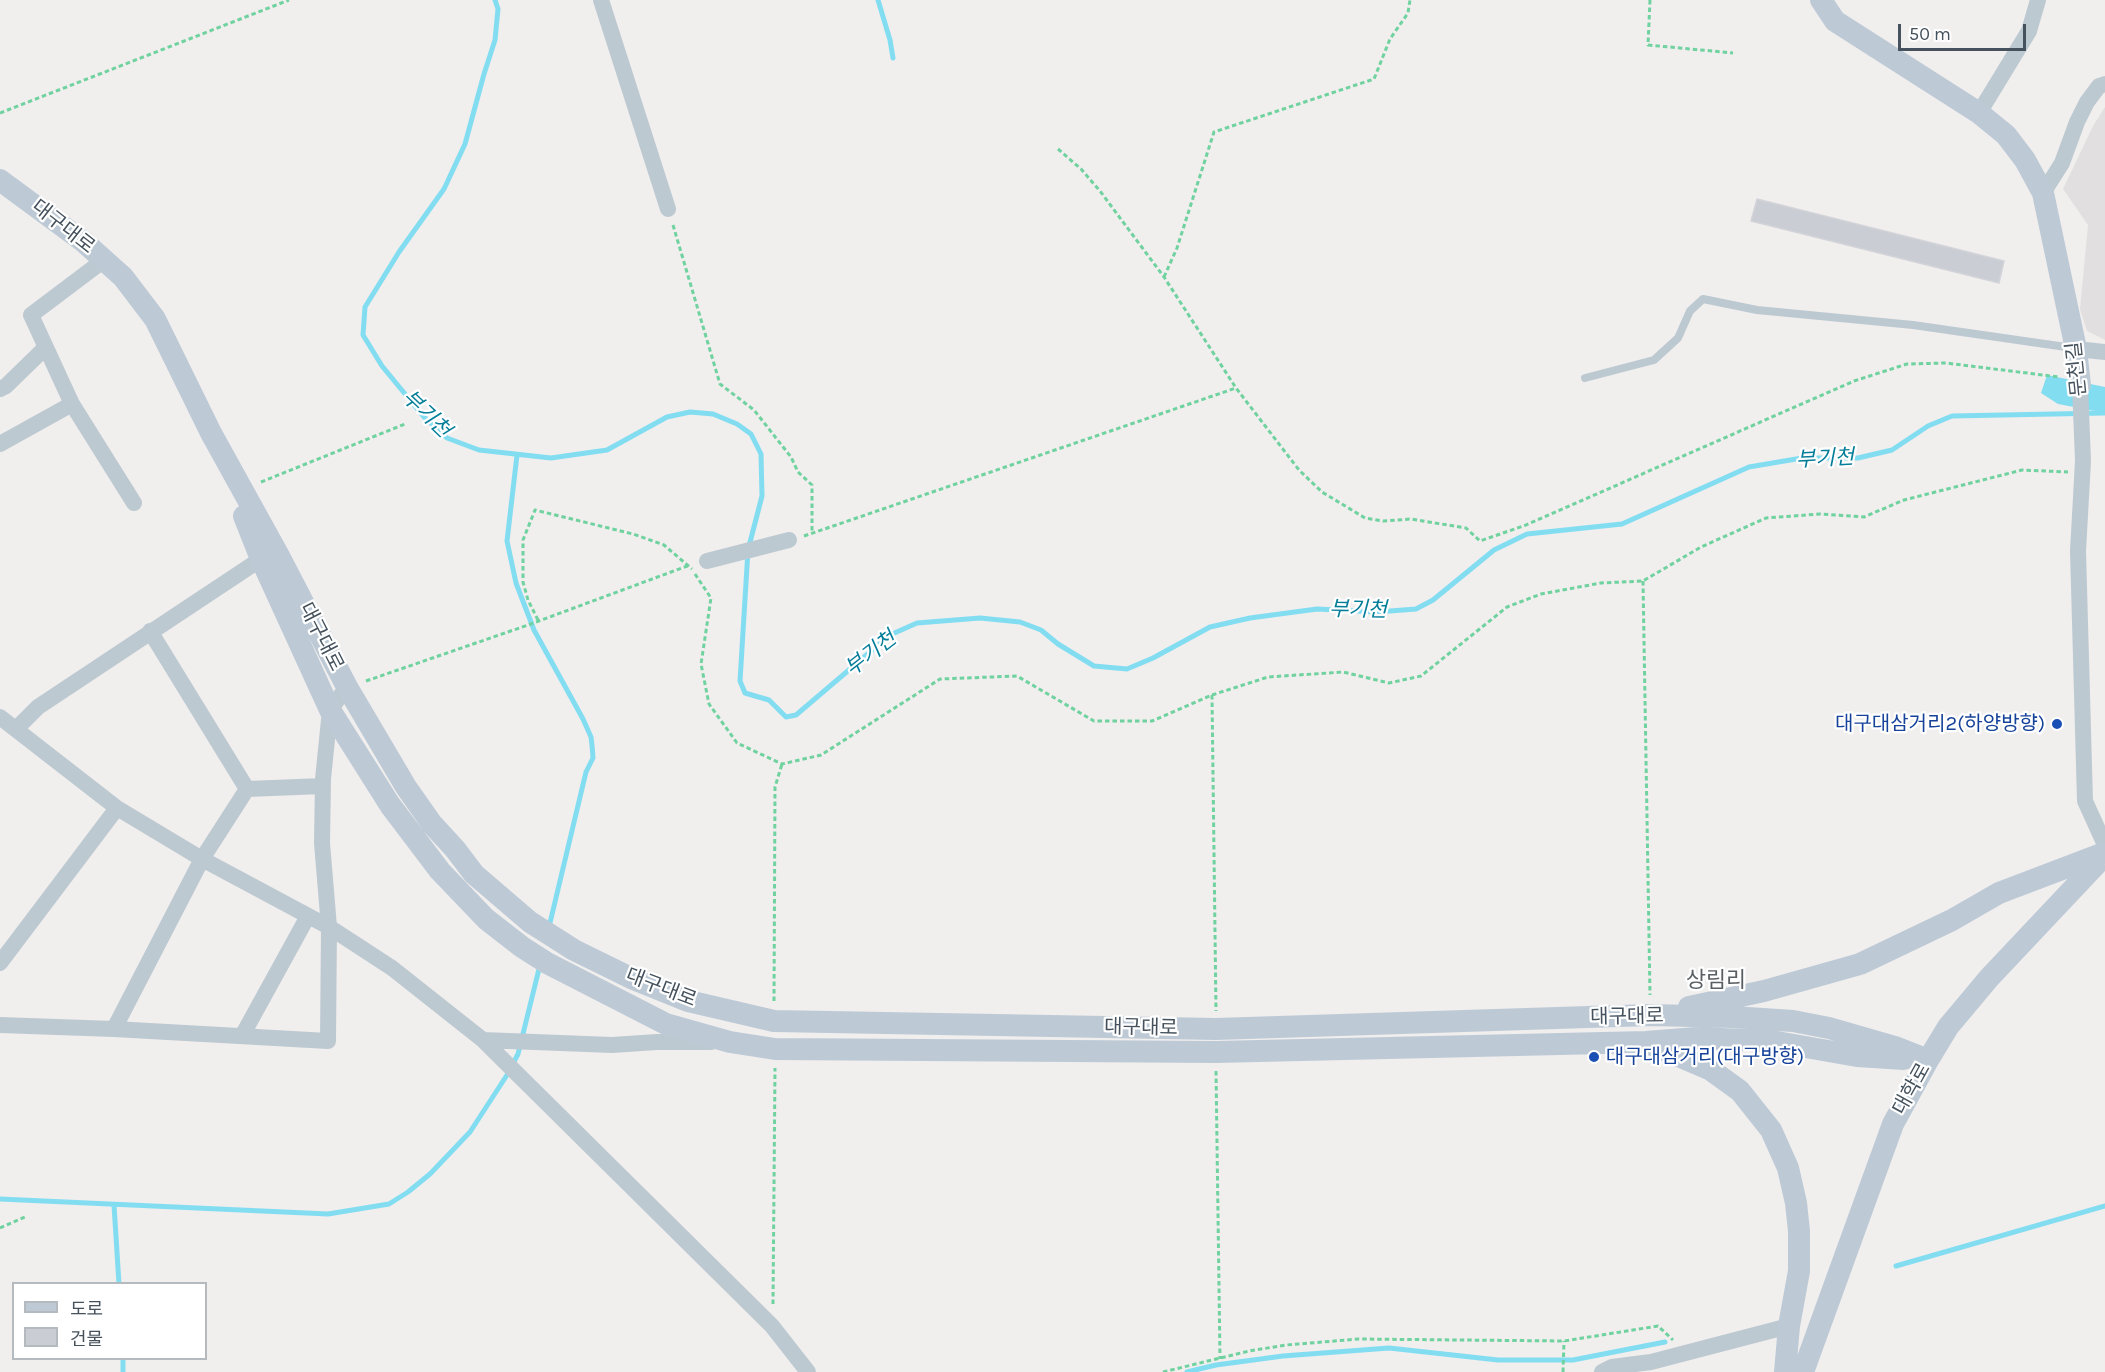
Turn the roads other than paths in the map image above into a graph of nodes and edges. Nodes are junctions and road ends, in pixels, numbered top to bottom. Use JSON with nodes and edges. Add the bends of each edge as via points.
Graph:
{"nodes":[{"id":1,"x":602,"y":0,"type":"edge"},
{"id":2,"x":1821,"y":0,"type":"edge"},
{"id":3,"x":2038,"y":0,"type":"edge"},
{"id":4,"x":2105,"y":84,"type":"edge"},
{"id":5,"x":1979,"y":113,"type":"junction"},
{"id":6,"x":0,"y":180,"type":"edge"},
{"id":7,"x":2043,"y":193,"type":"junction"},
{"id":8,"x":670,"y":217,"type":"road end"},
{"id":9,"x":104,"y":260,"type":"junction"},
{"id":10,"x":45,"y":348,"type":"junction"},
{"id":11,"x":2076,"y":349,"type":"junction"},
{"id":12,"x":2105,"y":352,"type":"edge"},
{"id":13,"x":1585,"y":378,"type":"dead end"},
{"id":14,"x":2079,"y":382,"type":"joint"},
{"id":15,"x":0,"y":389,"type":"edge"},
{"id":16,"x":72,"y":404,"type":"junction"},
{"id":17,"x":211,"y":433,"type":"junction"},
{"id":18,"x":0,"y":444,"type":"edge"},
{"id":19,"x":134,"y":503,"type":"dead end"},
{"id":20,"x":789,"y":540,"type":"road end"},
{"id":21,"x":261,"y":559,"type":"junction"},
{"id":22,"x":707,"y":561,"type":"road end"},
{"id":23,"x":150,"y":631,"type":"junction"},
{"id":24,"x":347,"y":687,"type":"junction"},
{"id":25,"x":330,"y":710,"type":"junction"},
{"id":26,"x":0,"y":717,"type":"edge"},
{"id":27,"x":16,"y":729,"type":"junction"},
{"id":28,"x":323,"y":786,"type":"junction"},
{"id":29,"x":247,"y":789,"type":"junction"},
{"id":30,"x":117,"y":808,"type":"junction"},
{"id":31,"x":2105,"y":844,"type":"edge"},
{"id":32,"x":2105,"y":854,"type":"edge"},
{"id":33,"x":202,"y":859,"type":"junction"},
{"id":34,"x":308,"y":916,"type":"junction"},
{"id":35,"x":329,"y":927,"type":"junction"},
{"id":36,"x":0,"y":963,"type":"edge"},
{"id":37,"x":1650,"y":1015,"type":"junction"},
{"id":38,"x":0,"y":1025,"type":"edge"},
{"id":39,"x":114,"y":1029,"type":"junction"},
{"id":40,"x":242,"y":1036,"type":"junction"},
{"id":41,"x":483,"y":1040,"type":"junction"},
{"id":42,"x":730,"y":1042,"type":"junction"},
{"id":43,"x":1646,"y":1042,"type":"junction"},
{"id":44,"x":1928,"y":1060,"type":"junction"},
{"id":45,"x":1789,"y":1326,"type":"junction"},
{"id":46,"x":808,"y":1372,"type":"edge"},
{"id":47,"x":1602,"y":1372,"type":"edge"},
{"id":48,"x":1785,"y":1372,"type":"edge"},
{"id":49,"x":1803,"y":1372,"type":"edge"}],
"edges":[{"from":1,"to":8,"type":"street"},
{"from":2,"to":5,"type":"street","name":"문천길","via":[[1835,21]]},
{"from":3,"to":5,"type":"street","via":[[2029,31]]},
{"from":4,"to":7,"type":"street","via":[[2087,102],[2062,163]]},
{"from":5,"to":7,"type":"street","name":"문천길","via":[[2006,135]]},
{"from":6,"to":9,"type":"street","name":"대구대로"},
{"from":7,"to":11,"type":"street","name":"문천길"},
{"from":9,"to":10,"type":"street","via":[[31,315]]},
{"from":9,"to":17,"type":"street","name":"대구대로","via":[[123,277],[155,319]]},
{"from":10,"to":15,"type":"street"},
{"from":10,"to":16,"type":"street"},
{"from":11,"to":12,"type":"street"},
{"from":11,"to":13,"type":"lane","via":[[1913,325],[1757,310],[1703,299],[1690,311],[1678,338],[1654,360]]},
{"from":11,"to":14,"type":"street","name":"문천길"},
{"from":14,"to":31,"type":"street","name":"문천길","via":[[2083,467],[2078,551],[2085,801]]},
{"from":16,"to":18,"type":"street"},
{"from":16,"to":19,"type":"street"},
{"from":17,"to":21,"type":"street","name":"대구대로"},
{"from":17,"to":24,"type":"street","name":"대구대로"},
{"from":20,"to":22,"type":"street"},
{"from":21,"to":23,"type":"street"},
{"from":21,"to":25,"type":"street","name":"대구대로"},
{"from":23,"to":27,"type":"street","via":[[38,707]]},
{"from":23,"to":29,"type":"street"},
{"from":24,"to":25,"type":"street"},
{"from":24,"to":37,"type":"street","name":"대구대로","via":[[406,788],[474,874],[554,938],[659,990],[721,1010],[774,1021],[1216,1029]]},
{"from":25,"to":28,"type":"street"},
{"from":25,"to":42,"type":"street","name":"대구대로","via":[[390,805],[434,863],[486,919],[547,963],[666,1024]]},
{"from":26,"to":27,"type":"street"},
{"from":27,"to":30,"type":"street"},
{"from":28,"to":29,"type":"street"},
{"from":28,"to":35,"type":"street","via":[[322,843]]},
{"from":29,"to":33,"type":"street"},
{"from":30,"to":33,"type":"street"},
{"from":30,"to":36,"type":"street"},
{"from":32,"to":37,"type":"street","via":[[1999,893],[1860,964],[1764,991]]},
{"from":32,"to":44,"type":"street","name":"대학로","via":[[1989,978],[1948,1027]]},
{"from":33,"to":34,"type":"street"},
{"from":33,"to":39,"type":"street"},
{"from":34,"to":35,"type":"street"},
{"from":34,"to":40,"type":"street"},
{"from":35,"to":40,"type":"street","via":[[328,1041]]},
{"from":35,"to":41,"type":"street","via":[[392,968]]},
{"from":37,"to":44,"type":"street","name":"대구대로","via":[[1793,1022],[1861,1037]]},
{"from":38,"to":39,"type":"street"},
{"from":39,"to":40,"type":"street"},
{"from":41,"to":42,"type":"street","via":[[612,1045]]},
{"from":41,"to":46,"type":"street","via":[[772,1326]]},
{"from":42,"to":43,"type":"street","name":"대구대로","via":[[776,1049],[1216,1052]]},
{"from":43,"to":44,"type":"street","name":"대구대로","via":[[1696,1038],[1771,1041],[1857,1056]]},
{"from":43,"to":45,"type":"street","via":[[1712,1070],[1740,1091],[1771,1130],[1788,1168],[1800,1231],[1799,1271]]},
{"from":44,"to":49,"type":"street","name":"대학로","via":[[1893,1124]]},
{"from":45,"to":47,"type":"street"},
{"from":45,"to":48,"type":"street"}]}
